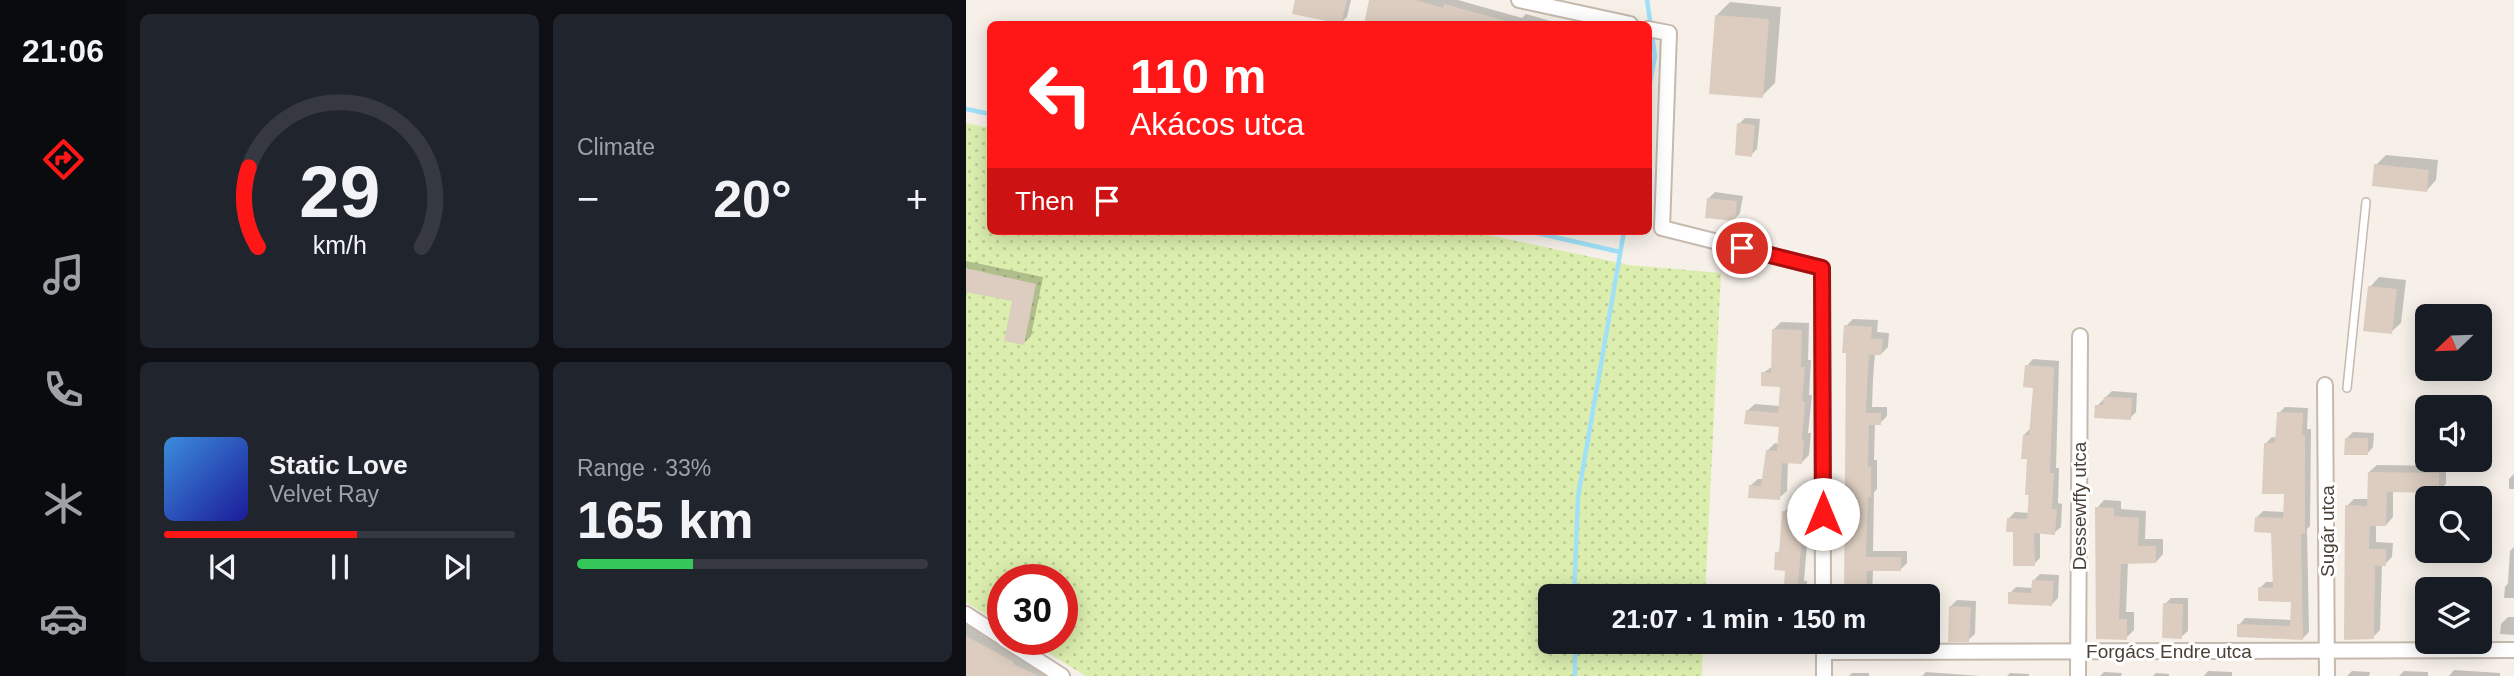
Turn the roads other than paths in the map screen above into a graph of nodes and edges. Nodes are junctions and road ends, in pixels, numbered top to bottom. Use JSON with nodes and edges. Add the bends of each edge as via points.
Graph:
{"nodes":[{"id":1,"x":1519,"y":0,"type":"edge"},
{"id":2,"x":1616,"y":21,"type":"edge"},
{"id":3,"x":1655,"y":30,"type":"edge"},
{"id":4,"x":2366,"y":202,"type":"dead end"},
{"id":5,"x":2080,"y":336,"type":"dead end"},
{"id":6,"x":2325,"y":385,"type":"dead end"},
{"id":7,"x":2347,"y":387,"type":"dead end"},
{"id":8,"x":1823,"y":584,"type":"edge"},
{"id":9,"x":966,"y":614,"type":"edge"},
{"id":10,"x":987,"y":628,"type":"edge"},
{"id":11,"x":1940,"y":649,"type":"edge"},
{"id":12,"x":2514,"y":650,"type":"edge"},
{"id":13,"x":2328,"y":651,"type":"junction"},
{"id":14,"x":2078,"y":652,"type":"junction"},
{"id":15,"x":1824,"y":654,"type":"edge"},
{"id":16,"x":1029,"y":655,"type":"edge"},
{"id":17,"x":1062,"y":676,"type":"edge"},
{"id":18,"x":1824,"y":676,"type":"edge"},
{"id":19,"x":2078,"y":676,"type":"edge"},
{"id":20,"x":2327,"y":676,"type":"edge"}],
"edges":[{"from":1,"to":2,"type":"street"},
{"from":3,"to":8,"type":"street","via":[[1669,33],[1662,228],[1822,268]]},
{"from":4,"to":7,"type":"lane"},
{"from":5,"to":14,"type":"street","name":"Dessewffy utca"},
{"from":6,"to":13,"type":"street","name":"Sugár utca"},
{"from":9,"to":10,"type":"street"},
{"from":11,"to":14,"type":"street","name":"Forgács Endre utca"},
{"from":12,"to":13,"type":"street","name":"Forgács Endre utca"},
{"from":13,"to":14,"type":"street","name":"Forgács Endre utca"},
{"from":13,"to":20,"type":"street","name":"Sugár utca"},
{"from":14,"to":19,"type":"street","name":"Dessewffy utca"},
{"from":15,"to":18,"type":"street"},
{"from":16,"to":17,"type":"street"}]}
